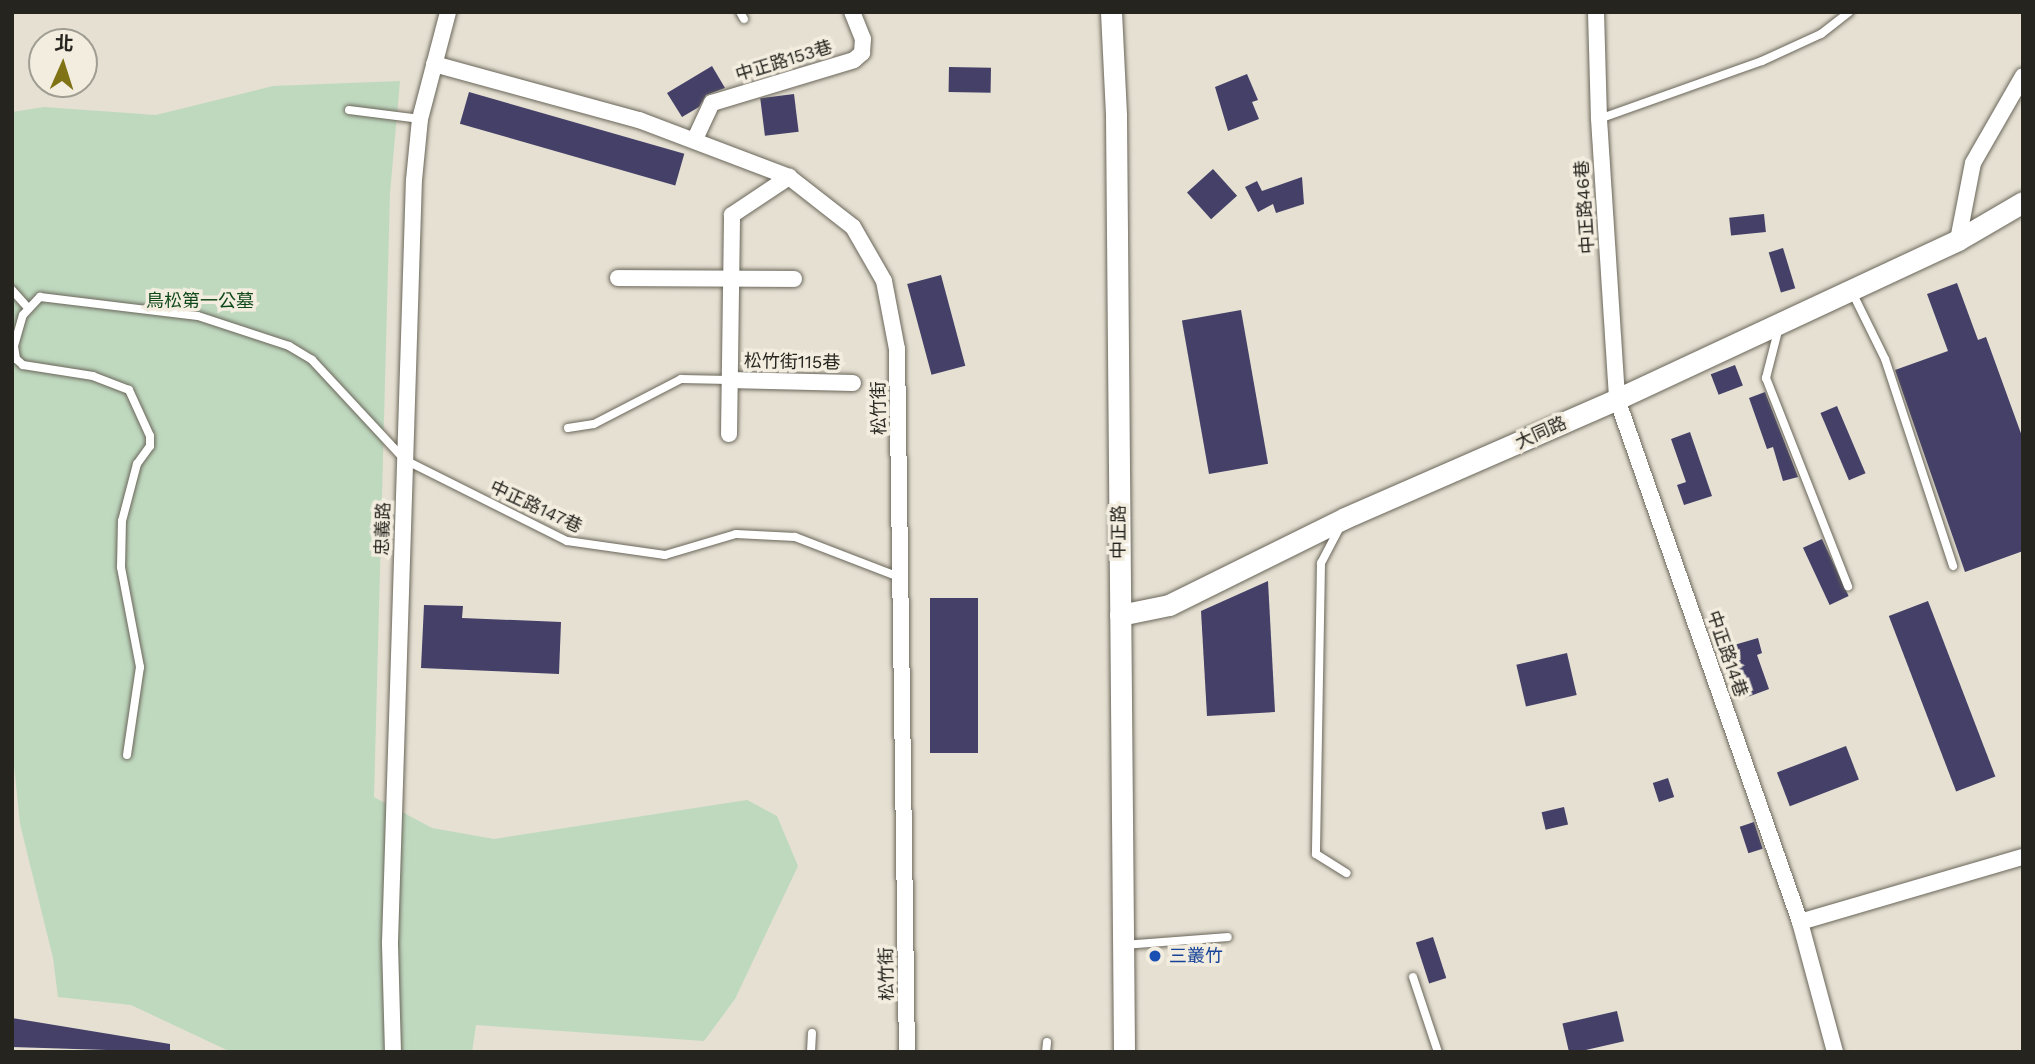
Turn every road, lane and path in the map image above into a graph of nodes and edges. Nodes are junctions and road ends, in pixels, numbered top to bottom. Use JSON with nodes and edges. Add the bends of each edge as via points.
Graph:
{"nodes":[{"id":1,"x":448,"y":12,"type":"edge"},
{"id":2,"x":852,"y":12,"type":"edge"},
{"id":3,"x":1111,"y":12,"type":"edge"},
{"id":4,"x":1597,"y":12,"type":"edge"},
{"id":5,"x":1849,"y":12,"type":"edge"},
{"id":6,"x":434,"y":64,"type":"junction"},
{"id":7,"x":2023,"y":76,"type":"edge"},
{"id":8,"x":349,"y":110,"type":"dead end"},
{"id":9,"x":420,"y":119,"type":"junction"},
{"id":10,"x":1599,"y":119,"type":"junction"},
{"id":11,"x":695,"y":139,"type":"junction"},
{"id":12,"x":789,"y":177,"type":"junction"},
{"id":13,"x":2023,"y":202,"type":"edge"},
{"id":14,"x":1958,"y":240,"type":"junction"},
{"id":15,"x":618,"y":278,"type":"dead end"},
{"id":16,"x":794,"y":278,"type":"dead end"},
{"id":17,"x":730,"y":279,"type":"junction"},
{"id":18,"x":12,"y":290,"type":"edge"},
{"id":19,"x":1851,"y":290,"type":"junction"},
{"id":20,"x":28,"y":308,"type":"junction"},
{"id":21,"x":1779,"y":324,"type":"junction"},
{"id":22,"x":14,"y":359,"type":"edge"},
{"id":23,"x":729,"y":380,"type":"junction"},
{"id":24,"x":853,"y":383,"type":"dead end"},
{"id":25,"x":1618,"y":399,"type":"junction"},
{"id":26,"x":568,"y":428,"type":"dead end"},
{"id":27,"x":729,"y":434,"type":"dead end"},
{"id":28,"x":405,"y":460,"type":"junction"},
{"id":29,"x":1345,"y":519,"type":"junction"},
{"id":30,"x":1953,"y":566,"type":"dead end"},
{"id":31,"x":902,"y":578,"type":"junction"},
{"id":32,"x":1848,"y":586,"type":"dead end"},
{"id":33,"x":1120,"y":615,"type":"junction"},
{"id":34,"x":127,"y":755,"type":"dead end"},
{"id":35,"x":2023,"y":857,"type":"edge"},
{"id":36,"x":1346,"y":873,"type":"dead end"},
{"id":37,"x":1800,"y":922,"type":"junction"},
{"id":38,"x":1228,"y":937,"type":"dead end"},
{"id":39,"x":1124,"y":945,"type":"junction"},
{"id":40,"x":1413,"y":977,"type":"dead end"},
{"id":41,"x":812,"y":1033,"type":"dead end"},
{"id":42,"x":1046,"y":1042,"type":"dead end"},
{"id":43,"x":393,"y":1052,"type":"edge"},
{"id":44,"x":811,"y":1052,"type":"edge"},
{"id":45,"x":907,"y":1052,"type":"edge"},
{"id":46,"x":1046,"y":1052,"type":"edge"},
{"id":47,"x":1124,"y":1052,"type":"edge"},
{"id":48,"x":1437,"y":1052,"type":"edge"},
{"id":49,"x":1835,"y":1052,"type":"edge"}],
"edges":[{"from":1,"to":6,"type":"street","name":"忠義路"},
{"from":2,"to":11,"type":"street","name":"中正路153巷","via":[[863,39],[862,53],[854,60],[712,103]]},
{"from":3,"to":33,"type":"main road","name":"中正路"},
{"from":4,"to":10,"type":"street","name":"中正路46巷"},
{"from":5,"to":10,"type":"lane","via":[[1821,34],[1762,61]]},
{"from":6,"to":9,"type":"street","name":"忠義路"},
{"from":6,"to":11,"type":"street","name":"松竹街"},
{"from":7,"to":14,"type":"street","via":[[1973,163]]},
{"from":8,"to":9,"type":"lane"},
{"from":9,"to":28,"type":"street","name":"忠義路"},
{"from":10,"to":25,"type":"street","name":"中正路46巷"},
{"from":11,"to":12,"type":"street","name":"松竹街"},
{"from":12,"to":17,"type":"street","name":"松竹街115巷","via":[[732,215]]},
{"from":12,"to":31,"type":"street","name":"松竹街","via":[[853,227],[884,281],[897,349]]},
{"from":13,"to":14,"type":"main road","name":"大同路"},
{"from":14,"to":19,"type":"main road","name":"大同路"},
{"from":15,"to":17,"type":"street"},
{"from":16,"to":17,"type":"street"},
{"from":17,"to":23,"type":"street","name":"松竹街115巷"},
{"from":18,"to":20,"type":"lane"},
{"from":19,"to":21,"type":"main road","name":"大同路"},
{"from":19,"to":30,"type":"lane","via":[[1885,359]]},
{"from":20,"to":22,"type":"lane"},
{"from":20,"to":28,"type":"lane","via":[[40,297],[64,299],[198,316],[267,337],[312,360]]},
{"from":21,"to":25,"type":"main road","name":"大同路"},
{"from":21,"to":32,"type":"lane","via":[[1766,378]]},
{"from":22,"to":34,"type":"lane","via":[[23,365],[93,376],[128,390],[150,436],[150,446],[137,464],[122,521],[121,567],[140,667]]},
{"from":23,"to":24,"type":"street","name":"松竹街115巷"},
{"from":23,"to":26,"type":"lane","name":"松竹街115巷","via":[[681,379],[594,424]]},
{"from":23,"to":27,"type":"street","name":"松竹街115巷"},
{"from":25,"to":29,"type":"main road","name":"大同路"},
{"from":25,"to":37,"type":"street","name":"中正路14巷"},
{"from":28,"to":31,"type":"lane","name":"中正路147巷","via":[[567,541],[590,548],[665,555],[736,534],[774,534],[795,537]]},
{"from":28,"to":43,"type":"street","name":"忠義路","via":[[390,942]]},
{"from":29,"to":33,"type":"main road","name":"大同路","via":[[1169,606]]},
{"from":29,"to":36,"type":"lane","via":[[1321,563],[1316,854]]},
{"from":31,"to":45,"type":"street","name":"松竹街"},
{"from":33,"to":39,"type":"main road","name":"中正路"},
{"from":35,"to":37,"type":"street"},
{"from":37,"to":49,"type":"street","name":"中正路14巷"},
{"from":38,"to":39,"type":"lane"},
{"from":39,"to":47,"type":"main road","name":"中正路"},
{"from":40,"to":48,"type":"lane"},
{"from":41,"to":44,"type":"lane"},
{"from":42,"to":46,"type":"lane"}]}
